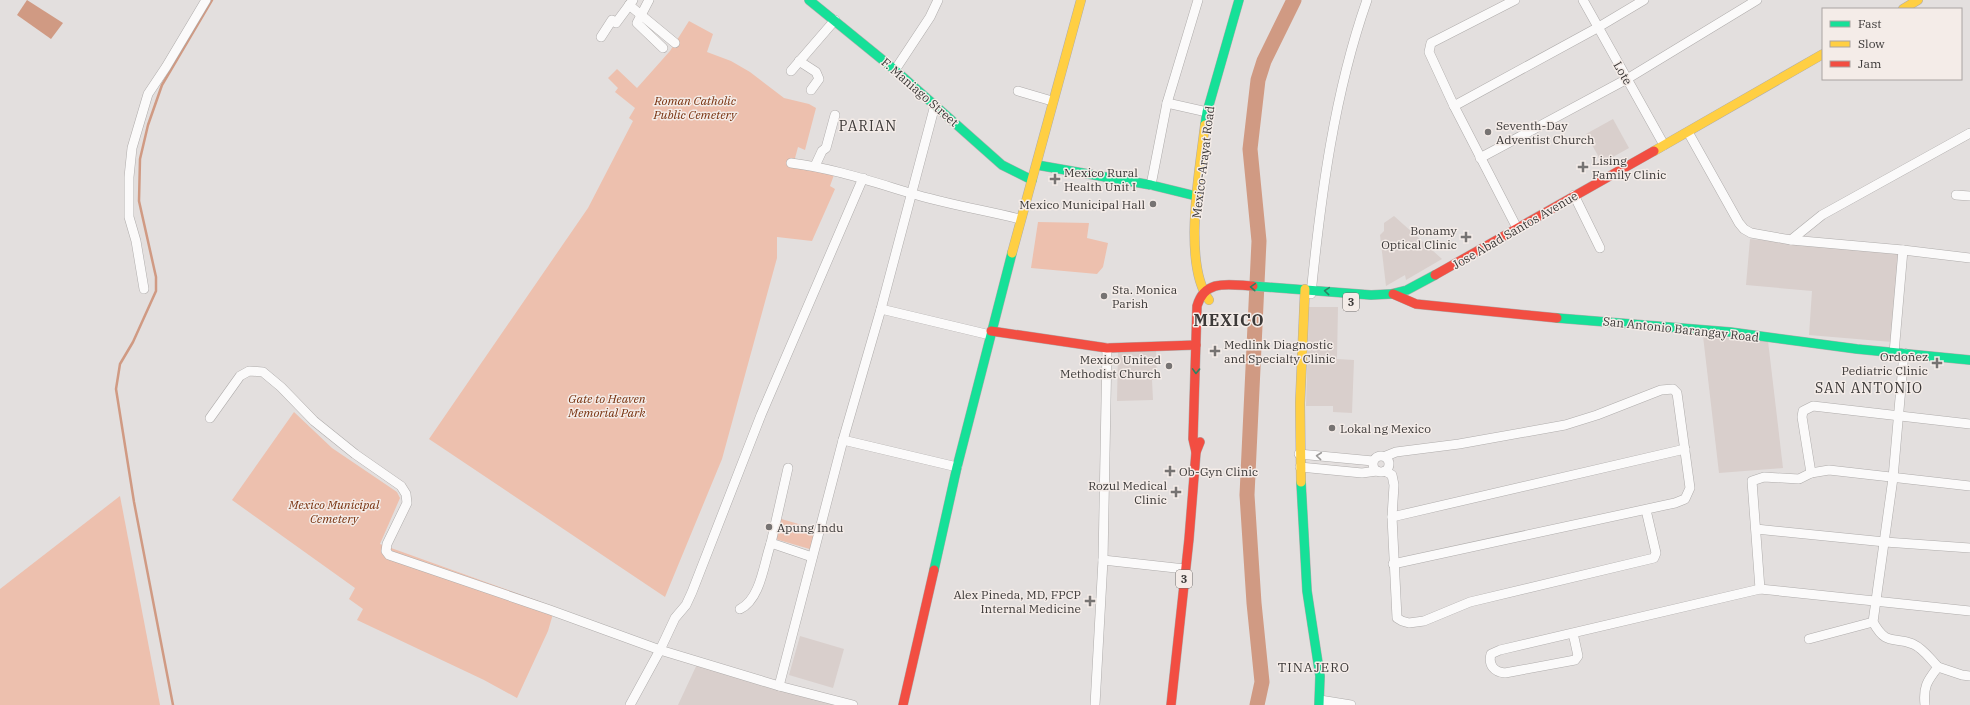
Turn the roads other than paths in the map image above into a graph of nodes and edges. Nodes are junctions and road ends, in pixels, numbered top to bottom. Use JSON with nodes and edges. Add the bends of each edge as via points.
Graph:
{"nodes":[{"id":1,"x":206,"y":0,"type":"edge"},
{"id":2,"x":649,"y":0,"type":"edge"},
{"id":3,"x":809,"y":0,"type":"edge"},
{"id":4,"x":938,"y":0,"type":"edge"},
{"id":5,"x":1080,"y":0,"type":"edge"},
{"id":6,"x":1198,"y":0,"type":"edge"},
{"id":7,"x":1239,"y":0,"type":"edge"},
{"id":8,"x":1367,"y":0,"type":"edge"},
{"id":9,"x":1515,"y":0,"type":"edge"},
{"id":10,"x":1583,"y":0,"type":"edge"},
{"id":11,"x":1644,"y":0,"type":"edge"},
{"id":12,"x":1758,"y":0,"type":"edge"},
{"id":13,"x":1918,"y":0,"type":"edge"},
{"id":14,"x":631,"y":3,"type":"edge"},
{"id":15,"x":1905,"y":8,"type":"edge"},
{"id":16,"x":641,"y":15,"type":"junction"},
{"id":17,"x":835,"y":20,"type":"junction"},
{"id":18,"x":1597,"y":28,"type":"junction"},
{"id":19,"x":600,"y":37,"type":"dead end"},
{"id":20,"x":675,"y":43,"type":"dead end"},
{"id":21,"x":663,"y":48,"type":"dead end"},
{"id":22,"x":1822,"y":55,"type":"edge"},
{"id":23,"x":799,"y":60,"type":"junction"},
{"id":24,"x":895,"y":70,"type":"junction"},
{"id":25,"x":791,"y":71,"type":"dead end"},
{"id":26,"x":1627,"y":79,"type":"junction"},
{"id":27,"x":811,"y":90,"type":"dead end"},
{"id":28,"x":1018,"y":92,"type":"dead end"},
{"id":29,"x":1052,"y":101,"type":"junction"},
{"id":30,"x":1167,"y":103,"type":"junction"},
{"id":31,"x":936,"y":105,"type":"junction"},
{"id":32,"x":1454,"y":106,"type":"junction"},
{"id":33,"x":1206,"y":112,"type":"junction"},
{"id":34,"x":835,"y":115,"type":"dead end"},
{"id":35,"x":1688,"y":132,"type":"junction"},
{"id":36,"x":1970,"y":134,"type":"edge"},
{"id":37,"x":1664,"y":145,"type":"junction"},
{"id":38,"x":1480,"y":158,"type":"junction"},
{"id":39,"x":791,"y":163,"type":"dead end"},
{"id":40,"x":1037,"y":164,"type":"junction"},
{"id":41,"x":815,"y":166,"type":"junction"},
{"id":42,"x":864,"y":178,"type":"junction"},
{"id":43,"x":1032,"y":180,"type":"junction"},
{"id":44,"x":1150,"y":185,"type":"junction"},
{"id":45,"x":911,"y":193,"type":"junction"},
{"id":46,"x":1574,"y":195,"type":"junction"},
{"id":47,"x":1956,"y":195,"type":"dead end"},
{"id":48,"x":1196,"y":196,"type":"junction"},
{"id":49,"x":1970,"y":196,"type":"edge"},
{"id":50,"x":1020,"y":219,"type":"junction"},
{"id":51,"x":1517,"y":228,"type":"junction"},
{"id":52,"x":1791,"y":240,"type":"junction"},
{"id":53,"x":1600,"y":248,"type":"dead end"},
{"id":54,"x":1903,"y":250,"type":"junction"},
{"id":55,"x":1970,"y":258,"type":"edge"},
{"id":56,"x":144,"y":289,"type":"dead end"},
{"id":57,"x":1233,"y":289,"type":"junction"},
{"id":58,"x":1308,"y":289,"type":"junction"},
{"id":59,"x":1203,"y":292,"type":"junction"},
{"id":60,"x":1270,"y":294,"type":"junction"},
{"id":61,"x":1394,"y":294,"type":"junction"},
{"id":62,"x":1308,"y":299,"type":"junction"},
{"id":63,"x":1209,"y":300,"type":"junction"},
{"id":64,"x":881,"y":309,"type":"junction"},
{"id":65,"x":990,"y":333,"type":"junction"},
{"id":66,"x":1196,"y":345,"type":"junction"},
{"id":67,"x":1107,"y":348,"type":"junction"},
{"id":68,"x":1894,"y":353,"type":"junction"},
{"id":69,"x":1904,"y":353,"type":"junction"},
{"id":70,"x":1970,"y":360,"type":"edge"},
{"id":71,"x":1899,"y":416,"type":"junction"},
{"id":72,"x":210,"y":418,"type":"dead end"},
{"id":73,"x":1970,"y":424,"type":"edge"},
{"id":74,"x":843,"y":440,"type":"junction"},
{"id":75,"x":1685,"y":449,"type":"junction"},
{"id":76,"x":1196,"y":452,"type":"junction"},
{"id":77,"x":1299,"y":454,"type":"junction"},
{"id":78,"x":1386,"y":456,"type":"junction"},
{"id":79,"x":1373,"y":461,"type":"junction"},
{"id":80,"x":957,"y":467,"type":"junction"},
{"id":81,"x":1300,"y":467,"type":"junction"},
{"id":82,"x":788,"y":468,"type":"dead end"},
{"id":83,"x":1381,"y":471,"type":"junction"},
{"id":84,"x":1811,"y":473,"type":"junction"},
{"id":85,"x":1893,"y":478,"type":"junction"},
{"id":86,"x":1970,"y":486,"type":"edge"},
{"id":87,"x":1646,"y":510,"type":"junction"},
{"id":88,"x":1392,"y":517,"type":"junction"},
{"id":89,"x":1756,"y":529,"type":"junction"},
{"id":90,"x":1885,"y":542,"type":"junction"},
{"id":91,"x":771,"y":543,"type":"junction"},
{"id":92,"x":1970,"y":548,"type":"edge"},
{"id":93,"x":812,"y":557,"type":"junction"},
{"id":94,"x":1103,"y":560,"type":"junction"},
{"id":95,"x":1393,"y":564,"type":"junction"},
{"id":96,"x":1185,"y":569,"type":"junction"},
{"id":97,"x":1760,"y":589,"type":"junction"},
{"id":98,"x":1876,"y":600,"type":"junction"},
{"id":99,"x":740,"y":609,"type":"dead end"},
{"id":100,"x":1970,"y":611,"type":"edge"},
{"id":101,"x":1873,"y":622,"type":"junction"},
{"id":102,"x":1574,"y":633,"type":"junction"},
{"id":103,"x":1808,"y":639,"type":"dead end"},
{"id":104,"x":660,"y":650,"type":"junction"},
{"id":105,"x":1938,"y":667,"type":"junction"},
{"id":106,"x":1970,"y":676,"type":"edge"},
{"id":107,"x":779,"y":686,"type":"junction"},
{"id":108,"x":1319,"y":702,"type":"edge"},
{"id":109,"x":630,"y":705,"type":"edge"},
{"id":110,"x":853,"y":705,"type":"edge"},
{"id":111,"x":903,"y":705,"type":"edge"},
{"id":112,"x":1095,"y":705,"type":"edge"},
{"id":113,"x":1171,"y":705,"type":"edge"},
{"id":114,"x":1351,"y":705,"type":"edge"},
{"id":115,"x":1925,"y":705,"type":"edge"}],
"edges":[{"from":1,"to":56,"type":"street","via":[[148,94],[132,148],[129,217]]},
{"from":2,"to":16,"type":"street"},
{"from":3,"to":17,"type":"main road","name":"F. Maniago Street"},
{"from":4,"to":24,"type":"street","via":[[930,17]]},
{"from":5,"to":29,"type":"main road"},
{"from":6,"to":30,"type":"street"},
{"from":7,"to":33,"type":"main road","name":"Mexico-Arayat Road"},
{"from":8,"to":58,"type":"street","via":[[1345,70]]},
{"from":9,"to":32,"type":"street","via":[[1431,43],[1429,52]]},
{"from":10,"to":18,"type":"street","name":"Lote"},
{"from":11,"to":18,"type":"street"},
{"from":12,"to":26,"type":"street"},
{"from":13,"to":15,"type":"main road"},
{"from":14,"to":16,"type":"street"},
{"from":14,"to":19,"type":"street","via":[[616,23],[612,20]]},
{"from":16,"to":20,"type":"street"},
{"from":16,"to":21,"type":"street","via":[[637,23]]},
{"from":17,"to":23,"type":"street"},
{"from":17,"to":24,"type":"main road","name":"F. Maniago Street"},
{"from":18,"to":26,"type":"street","name":"Lote"},
{"from":18,"to":32,"type":"street"},
{"from":22,"to":35,"type":"main road","name":"Jose Abad Santos Avenue","number":"3"},
{"from":23,"to":25,"type":"street"},
{"from":23,"to":27,"type":"street","via":[[818,75],[819,79]]},
{"from":24,"to":31,"type":"main road","name":"F. Maniago Street"},
{"from":26,"to":37,"type":"street","name":"Lote"},
{"from":26,"to":38,"type":"street"},
{"from":28,"to":29,"type":"street"},
{"from":29,"to":40,"type":"main road"},
{"from":30,"to":33,"type":"street"},
{"from":30,"to":44,"type":"street"},
{"from":31,"to":43,"type":"main road","name":"F. Maniago Street","via":[[1002,165]]},
{"from":31,"to":45,"type":"street"},
{"from":32,"to":38,"type":"street"},
{"from":33,"to":48,"type":"main road","name":"Mexico-Arayat Road"},
{"from":34,"to":41,"type":"street","via":[[826,148]]},
{"from":35,"to":37,"type":"main road","name":"Jose Abad Santos Avenue","number":"3"},
{"from":35,"to":52,"type":"street","via":[[1744,229],[1751,233]]},
{"from":36,"to":52,"type":"street","via":[[1822,216]]},
{"from":37,"to":46,"type":"main road","name":"Jose Abad Santos Avenue","number":"3"},
{"from":38,"to":51,"type":"street"},
{"from":39,"to":41,"type":"street"},
{"from":40,"to":43,"type":"main road"},
{"from":40,"to":44,"type":"main road"},
{"from":41,"to":42,"type":"street"},
{"from":42,"to":45,"type":"street"},
{"from":42,"to":104,"type":"street","via":[[761,415],[692,592],[675,618]]},
{"from":43,"to":50,"type":"main road"},
{"from":44,"to":48,"type":"main road"},
{"from":45,"to":50,"type":"street"},
{"from":45,"to":64,"type":"street"},
{"from":46,"to":51,"type":"main road","name":"Jose Abad Santos Avenue","number":"3"},
{"from":46,"to":53,"type":"street"},
{"from":47,"to":49,"type":"street"},
{"from":48,"to":59,"type":"main road","name":"Mexico-Arayat Road","via":[[1195,246],[1198,279]]},
{"from":50,"to":65,"type":"main road"},
{"from":51,"to":61,"type":"main road","name":"Jose Abad Santos Avenue","number":"3","via":[[1427,280]]},
{"from":52,"to":54,"type":"street"},
{"from":54,"to":55,"type":"street"},
{"from":54,"to":68,"type":"street"},
{"from":57,"to":59,"type":"main road","name":"Jose Abad Santos Avenue","number":"3","via":[[1216,285],[1208,287]]},
{"from":57,"to":60,"type":"main road","name":"Jose Abad Santos Avenue","number":"3"},
{"from":57,"to":63,"type":"main road","name":"Jose Abad Santos Avenue","number":"3","via":[[1216,293]]},
{"from":58,"to":60,"type":"main road","name":"Jose Abad Santos Avenue","number":"3"},
{"from":61,"to":58,"type":"main road","name":"Jose Abad Santos Avenue","number":"3","one_way":true,"via":[[1371,295]]},
{"from":58,"to":62,"type":"street"},
{"from":59,"to":63,"type":"main road","name":"Mexico-Arayat Road"},
{"from":59,"to":66,"type":"main road","number":"3","via":[[1198,298]]},
{"from":60,"to":62,"type":"main road","name":"Jose Abad Santos Avenue","number":"3"},
{"from":61,"to":62,"type":"main road","name":"Jose Abad Santos Avenue","number":"3","via":[[1387,302],[1366,304]]},
{"from":61,"to":68,"type":"main road","name":"San Antonio Barangay Road","via":[[1416,304],[1456,309],[1730,332]]},
{"from":62,"to":77,"type":"main road"},
{"from":63,"to":76,"type":"main road","number":"3","via":[[1206,310],[1201,439]]},
{"from":64,"to":65,"type":"street"},
{"from":64,"to":74,"type":"street"},
{"from":65,"to":67,"type":"main road"},
{"from":65,"to":80,"type":"main road"},
{"from":66,"to":67,"type":"main road"},
{"from":66,"to":76,"type":"main road","number":"3","one_way":true,"via":[[1193,439]]},
{"from":67,"to":94,"type":"street"},
{"from":68,"to":69,"type":"main road","name":"San Antonio Barangay Road"},
{"from":69,"to":70,"type":"main road","name":"San Antonio Barangay Road"},
{"from":69,"to":71,"type":"street"},
{"from":71,"to":73,"type":"street"},
{"from":71,"to":84,"type":"street","via":[[1813,406],[1803,411]]},
{"from":71,"to":85,"type":"street"},
{"from":72,"to":104,"type":"street","via":[[240,376],[250,371],[263,372],[314,421],[401,486],[406,494],[406,503],[387,544],[386,551],[389,555]]},
{"from":74,"to":80,"type":"street"},
{"from":74,"to":93,"type":"street"},
{"from":75,"to":78,"type":"street","via":[[1677,393],[1673,389],[1661,390],[1565,425],[1396,452]]},
{"from":75,"to":87,"type":"street","via":[[1690,488],[1688,495],[1675,503]]},
{"from":75,"to":88,"type":"street"},
{"from":76,"to":96,"type":"main road","number":"3"},
{"from":79,"to":77,"type":"street","one_way":true},
{"from":77,"to":81,"type":"main road"},
{"from":78,"to":79,"type":"street","via":[[1378,456]]},
{"from":78,"to":83,"type":"street","via":[[1390,464]]},
{"from":79,"to":83,"type":"street","via":[[1373,465]]},
{"from":80,"to":111,"type":"main road"},
{"from":81,"to":83,"type":"street","via":[[1362,473]]},
{"from":81,"to":108,"type":"main road","via":[[1307,593],[1320,668]]},
{"from":82,"to":91,"type":"street"},
{"from":83,"to":88,"type":"street","via":[[1392,474]]},
{"from":84,"to":85,"type":"street","via":[[1829,470]]},
{"from":84,"to":89,"type":"street","via":[[1799,480],[1764,477],[1752,481]]},
{"from":85,"to":86,"type":"street"},
{"from":85,"to":90,"type":"street"},
{"from":87,"to":95,"type":"street"},
{"from":87,"to":95,"type":"street","via":[[1656,553],[1654,558],[1470,602],[1424,621],[1409,623],[1397,618]]},
{"from":88,"to":95,"type":"street"},
{"from":89,"to":90,"type":"street"},
{"from":89,"to":97,"type":"street"},
{"from":90,"to":92,"type":"street"},
{"from":90,"to":98,"type":"street"},
{"from":91,"to":93,"type":"street"},
{"from":91,"to":99,"type":"street","via":[[762,580],[748,604]]},
{"from":93,"to":107,"type":"street"},
{"from":94,"to":96,"type":"street"},
{"from":94,"to":112,"type":"street"},
{"from":96,"to":113,"type":"main road","number":"3"},
{"from":97,"to":98,"type":"street"},
{"from":97,"to":102,"type":"street"},
{"from":98,"to":100,"type":"street"},
{"from":98,"to":101,"type":"street"},
{"from":101,"to":103,"type":"street"},
{"from":101,"to":105,"type":"street","via":[[1879,633],[1892,641],[1912,643],[1923,650]]},
{"from":102,"to":102,"type":"street","via":[[1578,656],[1575,660],[1505,673],[1493,670],[1491,654]]},
{"from":104,"to":107,"type":"street"},
{"from":104,"to":109,"type":"street"},
{"from":105,"to":106,"type":"street"},
{"from":105,"to":115,"type":"street","via":[[1924,691]]},
{"from":107,"to":110,"type":"street"},
{"from":108,"to":114,"type":"street"}]}
